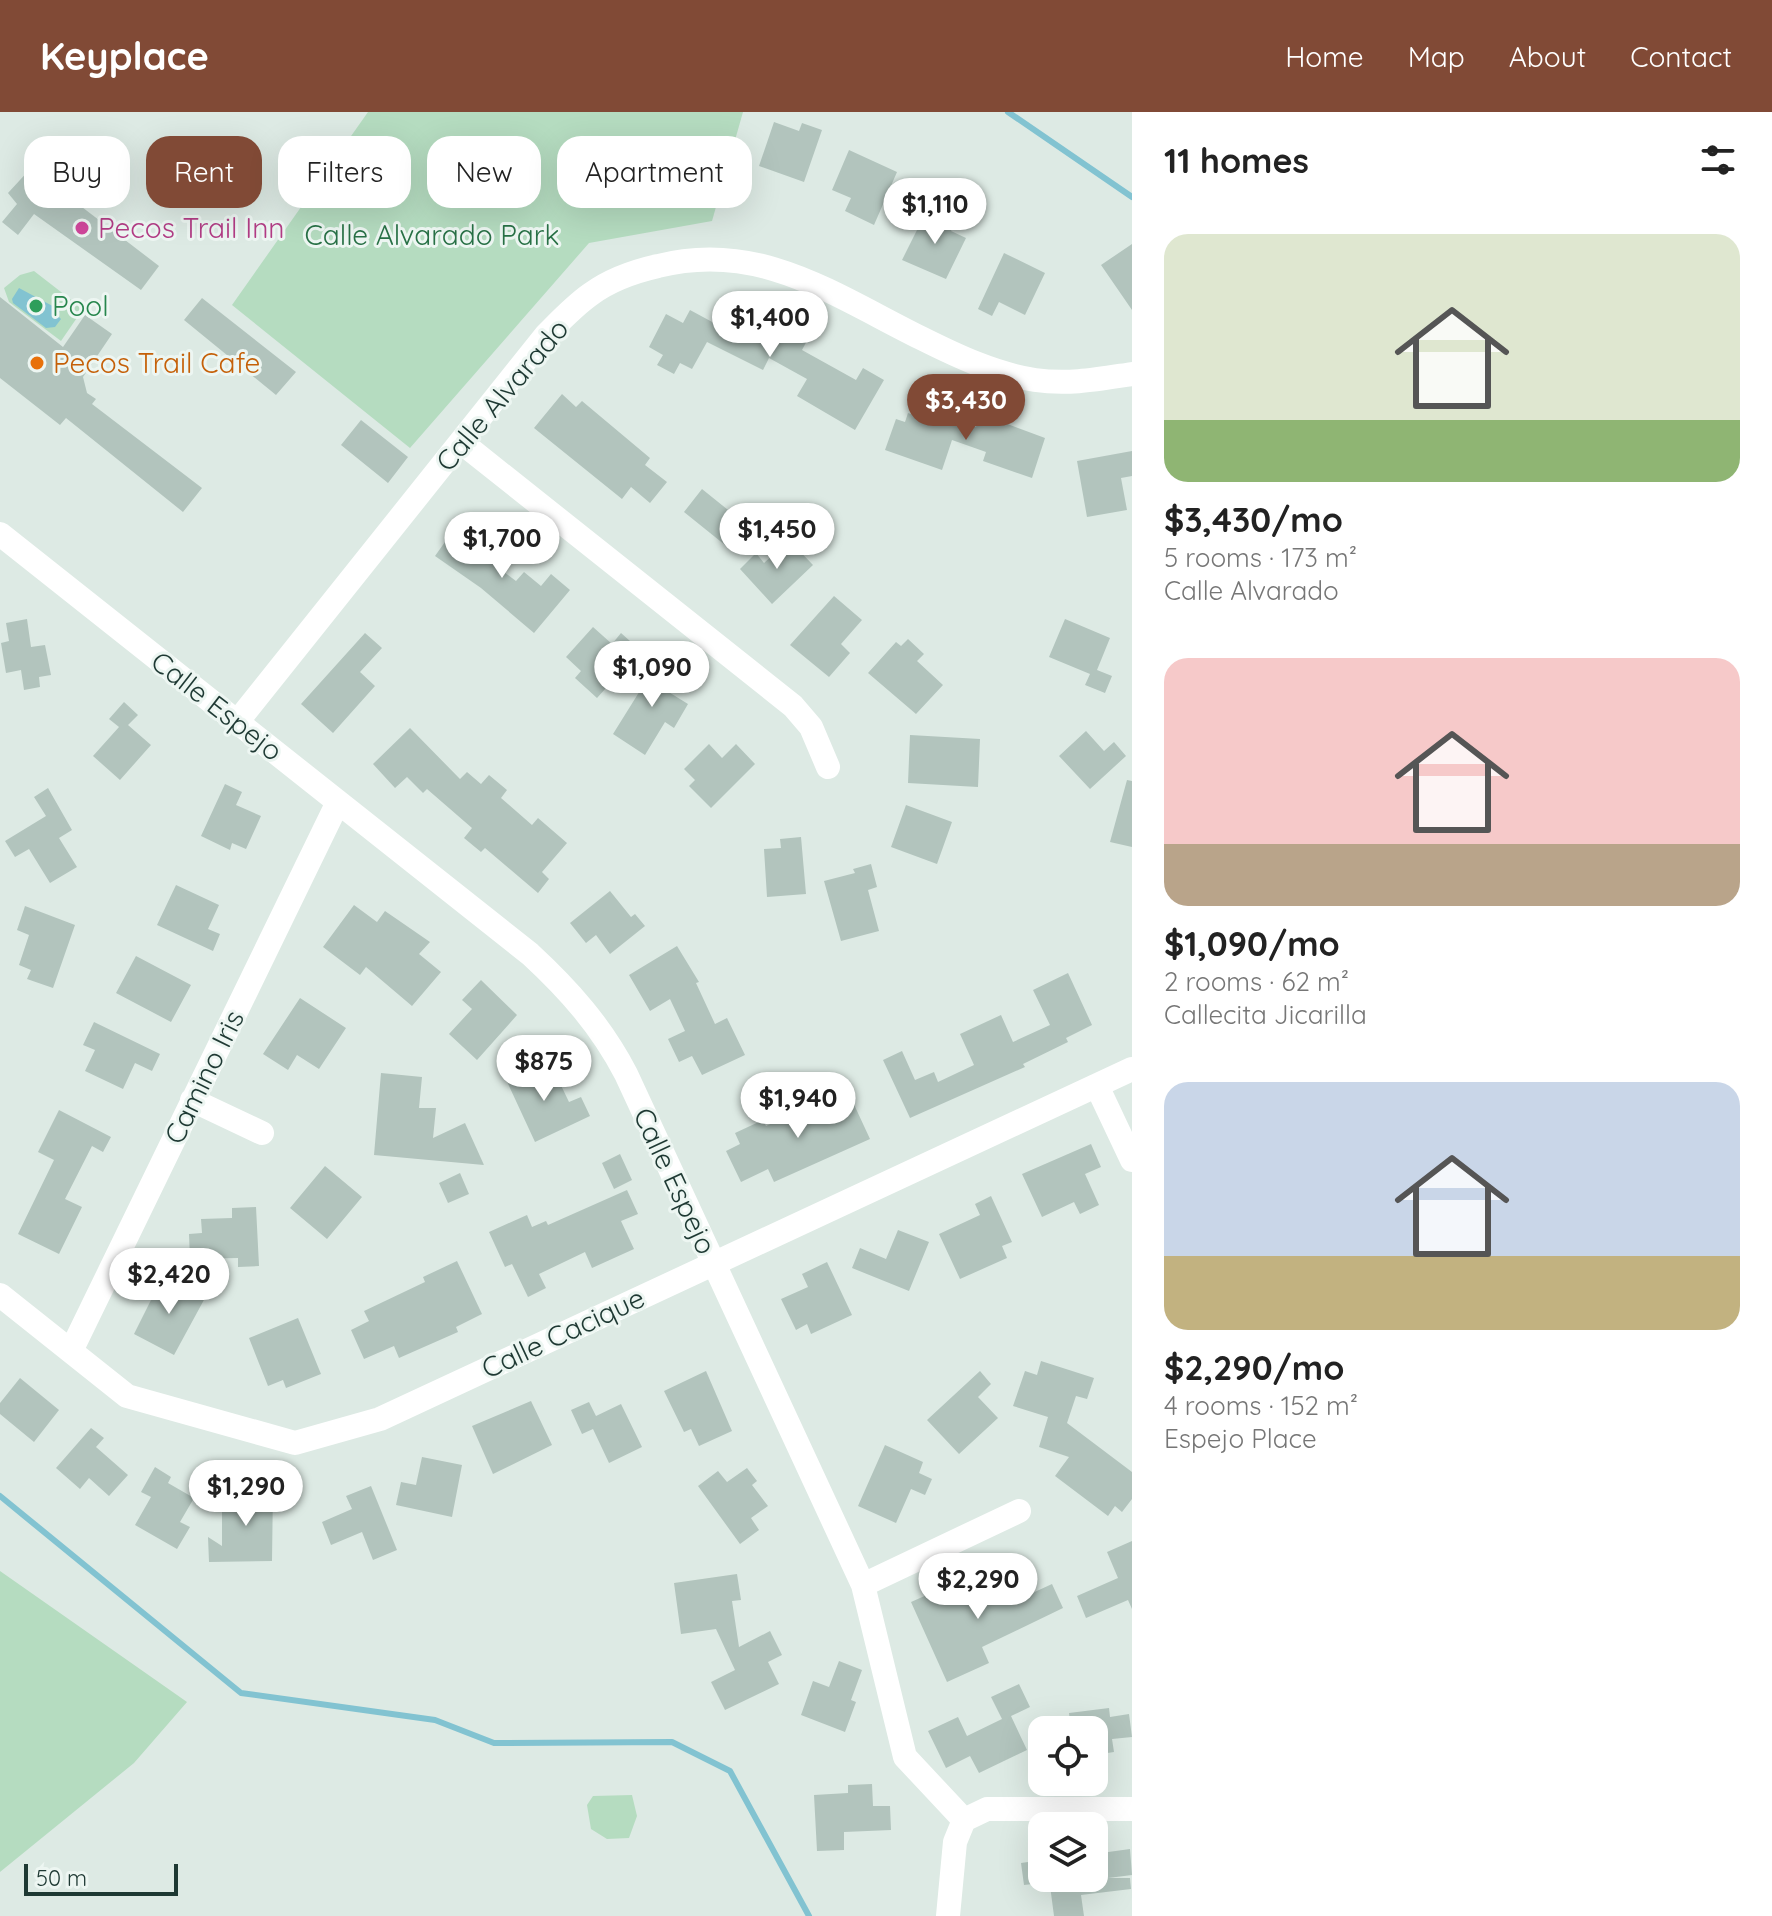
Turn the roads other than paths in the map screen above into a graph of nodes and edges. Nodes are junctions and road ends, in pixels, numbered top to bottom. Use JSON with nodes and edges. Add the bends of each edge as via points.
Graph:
{"nodes":[{"id":1,"x":1132,"y":374,"type":"edge"},
{"id":2,"x":461,"y":442,"type":"junction"},
{"id":3,"x":3,"y":544,"type":"edge"},
{"id":4,"x":237,"y":722,"type":"junction"},
{"id":5,"x":828,"y":767,"type":"dead end"},
{"id":6,"x":338,"y":802,"type":"junction"},
{"id":7,"x":1132,"y":1069,"type":"edge"},
{"id":8,"x":1097,"y":1086,"type":"junction"},
{"id":9,"x":192,"y":1100,"type":"junction"},
{"id":10,"x":262,"y":1133,"type":"dead end"},
{"id":11,"x":1132,"y":1160,"type":"edge"},
{"id":12,"x":713,"y":1263,"type":"junction"},
{"id":13,"x":0,"y":1295,"type":"edge"},
{"id":14,"x":71,"y":1351,"type":"junction"},
{"id":15,"x":1019,"y":1511,"type":"dead end"},
{"id":16,"x":863,"y":1585,"type":"junction"},
{"id":17,"x":1132,"y":1809,"type":"edge"},
{"id":18,"x":964,"y":1820,"type":"junction"},
{"id":19,"x":948,"y":1916,"type":"edge"}],
"edges":[{"from":1,"to":2,"type":"street","name":"Calle Alvarado","via":[[1074,384],[1002,373],[779,268],[688,258],[638,271],[592,293],[546,335]]},
{"from":2,"to":4,"type":"street","name":"Calle Alvarado"},
{"from":2,"to":5,"type":"street","via":[[793,706],[811,727]]},
{"from":3,"to":4,"type":"street","name":"Calle Espejo"},
{"from":4,"to":6,"type":"street","name":"Calle Espejo"},
{"from":6,"to":9,"type":"street","name":"Camino Iris"},
{"from":6,"to":12,"type":"street","name":"Calle Espejo","via":[[530,954],[583,1006],[626,1074]]},
{"from":7,"to":8,"type":"street","name":"Calle Cacique"},
{"from":8,"to":11,"type":"street"},
{"from":8,"to":12,"type":"street","name":"Calle Cacique"},
{"from":9,"to":10,"type":"street"},
{"from":9,"to":14,"type":"street","name":"Camino Iris"},
{"from":12,"to":14,"type":"street","name":"Calle Cacique","via":[[380,1419],[295,1443],[127,1396]]},
{"from":12,"to":16,"type":"street","name":"Calle Espejo"},
{"from":13,"to":14,"type":"street","name":"Calle Cacique"},
{"from":15,"to":16,"type":"street"},
{"from":16,"to":18,"type":"street","name":"Calle Espejo","via":[[905,1757]]},
{"from":17,"to":18,"type":"street","via":[[987,1809]]},
{"from":18,"to":19,"type":"street","via":[[955,1842]]}]}
